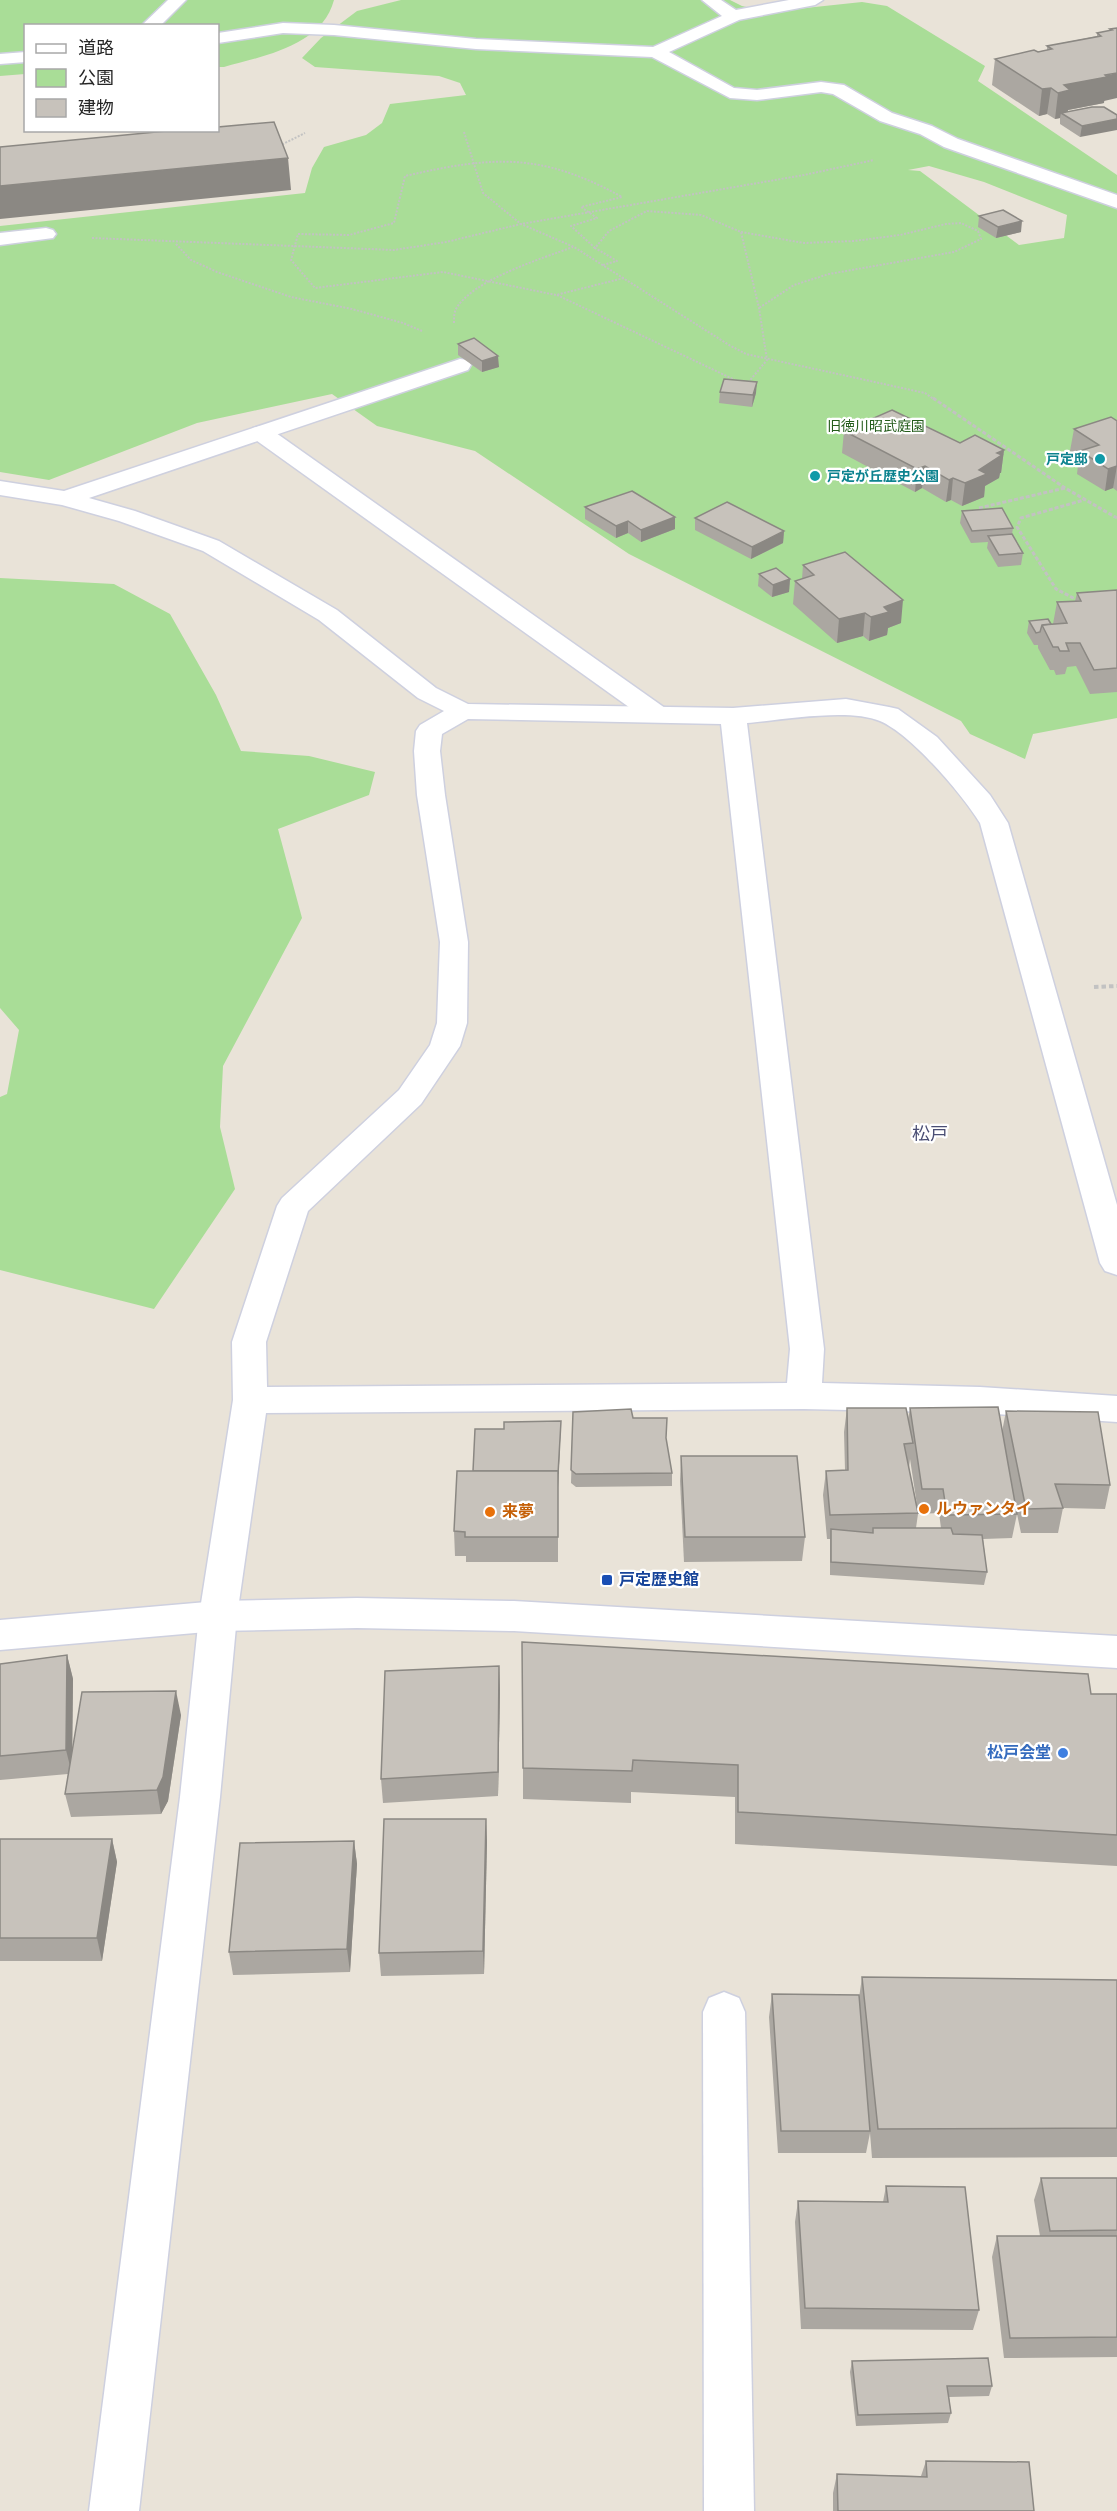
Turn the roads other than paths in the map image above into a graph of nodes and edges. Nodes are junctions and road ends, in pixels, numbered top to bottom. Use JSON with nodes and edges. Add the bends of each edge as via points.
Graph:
{"nodes":[{"id":1,"x":178,"y":0,"type":"edge"},
{"id":2,"x":710,"y":0,"type":"edge"},
{"id":3,"x":815,"y":0,"type":"edge"},
{"id":4,"x":733,"y":16,"type":"junction"},
{"id":5,"x":151,"y":24,"type":"edge"},
{"id":6,"x":219,"y":38,"type":"edge"},
{"id":7,"x":656,"y":52,"type":"junction"},
{"id":8,"x":24,"y":57,"type":"edge"},
{"id":9,"x":0,"y":59,"type":"edge"},
{"id":10,"x":1117,"y":202,"type":"edge"},
{"id":11,"x":46,"y":234,"type":"road end"},
{"id":12,"x":0,"y":239,"type":"edge"},
{"id":13,"x":460,"y":365,"type":"dead end"},
{"id":14,"x":261,"y":433,"type":"junction"},
{"id":15,"x":0,"y":488,"type":"edge"},
{"id":16,"x":65,"y":498,"type":"junction"},
{"id":17,"x":464,"y":711,"type":"junction"},
{"id":18,"x":657,"y":714,"type":"junction"},
{"id":19,"x":733,"y":716,"type":"junction"},
{"id":20,"x":1117,"y":1263,"type":"edge"},
{"id":21,"x":804,"y":1396,"type":"junction"},
{"id":22,"x":250,"y":1400,"type":"junction"},
{"id":23,"x":1117,"y":1409,"type":"edge"},
{"id":24,"x":218,"y":1616,"type":"junction"},
{"id":25,"x":0,"y":1635,"type":"edge"},
{"id":26,"x":1117,"y":1652,"type":"edge"},
{"id":27,"x":724,"y":2012,"type":"dead end"},
{"id":28,"x":114,"y":2511,"type":"edge"},
{"id":29,"x":729,"y":2511,"type":"edge"}],
"edges":[{"from":1,"to":5,"type":"street"},
{"from":2,"to":4,"type":"street"},
{"from":3,"to":4,"type":"street"},
{"from":4,"to":7,"type":"street"},
{"from":6,"to":7,"type":"street","via":[[284,28],[476,44]]},
{"from":7,"to":10,"type":"street","via":[[730,93],[838,89],[886,117]]},
{"from":8,"to":9,"type":"street"},
{"from":11,"to":12,"type":"street"},
{"from":13,"to":14,"type":"street"},
{"from":14,"to":16,"type":"street"},
{"from":14,"to":18,"type":"street"},
{"from":15,"to":16,"type":"street"},
{"from":16,"to":17,"type":"street","via":[[211,546],[328,615],[427,693]]},
{"from":17,"to":18,"type":"street"},
{"from":17,"to":22,"type":"street","via":[[429,731],[427,751],[430,795],[454,942],[452,1023],[445,1046],[410,1097],[292,1206],[249,1342]]},
{"from":18,"to":19,"type":"street"},
{"from":19,"to":20,"type":"street","via":[[846,707],[889,715],[928,743],[980,801],[994,823]]},
{"from":19,"to":21,"type":"street","via":[[807,1349]]},
{"from":21,"to":22,"type":"street"},
{"from":21,"to":23,"type":"street","via":[[980,1400]]},
{"from":22,"to":24,"type":"street"},
{"from":24,"to":25,"type":"street"},
{"from":24,"to":26,"type":"street","via":[[514,1616]]},
{"from":24,"to":28,"type":"street","via":[[200,1797]]},
{"from":27,"to":29,"type":"street"}]}
